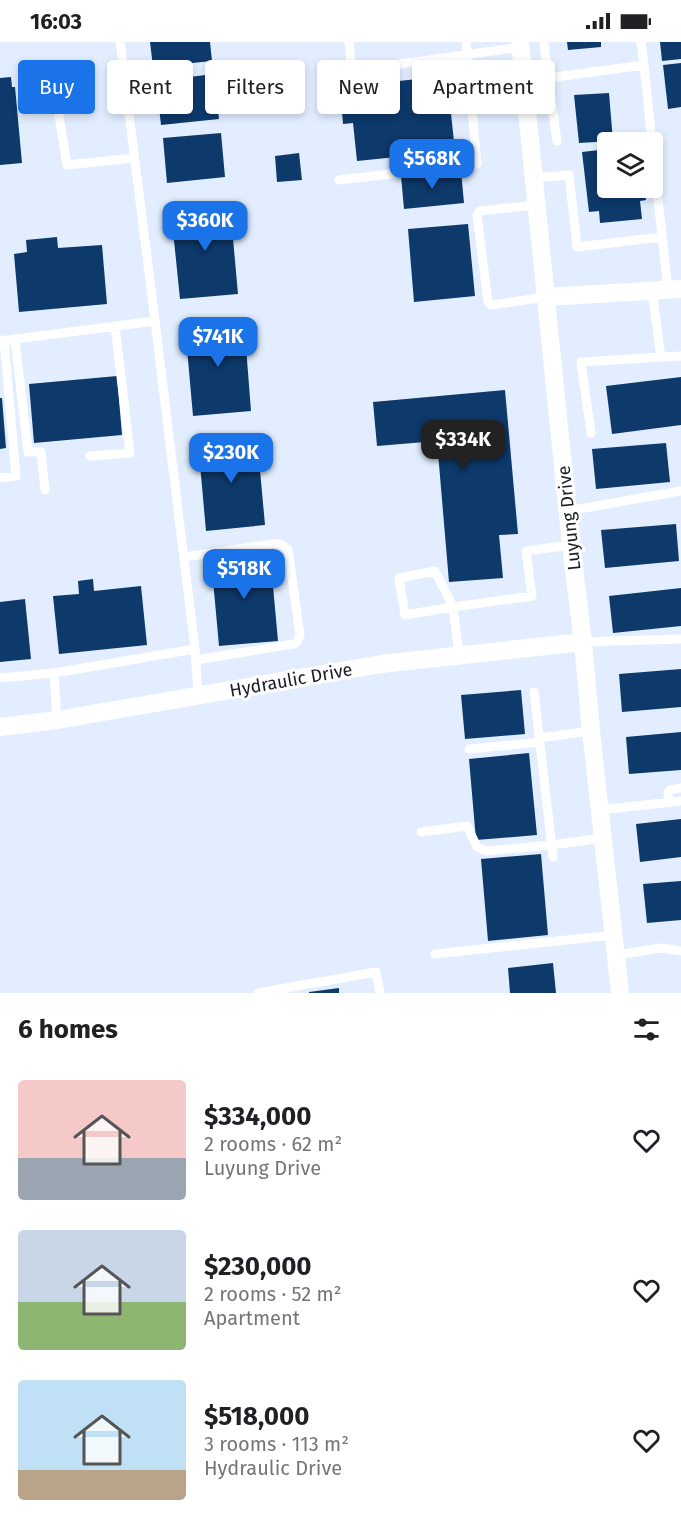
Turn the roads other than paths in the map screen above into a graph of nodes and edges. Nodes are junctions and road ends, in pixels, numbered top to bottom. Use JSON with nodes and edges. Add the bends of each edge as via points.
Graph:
{"nodes":[{"id":1,"x":120,"y":42,"type":"edge"},
{"id":2,"x":349,"y":42,"type":"edge"},
{"id":3,"x":466,"y":42,"type":"edge"},
{"id":4,"x":544,"y":42,"type":"edge"},
{"id":5,"x":641,"y":42,"type":"edge"},
{"id":6,"x":520,"y":45,"type":"edge"},
{"id":7,"x":468,"y":55,"type":"junction"},
{"id":8,"x":351,"y":60,"type":"edge"},
{"id":9,"x":522,"y":60,"type":"edge"},
{"id":10,"x":546,"y":60,"type":"edge"},
{"id":11,"x":400,"y":64,"type":"edge"},
{"id":12,"x":644,"y":65,"type":"junction"},
{"id":13,"x":555,"y":77,"type":"edge"},
{"id":14,"x":59,"y":114,"type":"edge"},
{"id":15,"x":527,"y":114,"type":"edge"},
{"id":16,"x":553,"y":114,"type":"edge"},
{"id":17,"x":651,"y":132,"type":"edge"},
{"id":18,"x":557,"y":141,"type":"dead end"},
{"id":19,"x":135,"y":158,"type":"junction"},
{"id":20,"x":534,"y":178,"type":"junction"},
{"id":21,"x":339,"y":180,"type":"dead end"},
{"id":22,"x":658,"y":198,"type":"edge"},
{"id":23,"x":537,"y":205,"type":"junction"},
{"id":24,"x":662,"y":237,"type":"junction"},
{"id":25,"x":667,"y":290,"type":"edge"},
{"id":26,"x":546,"y":297,"type":"junction"},
{"id":27,"x":155,"y":321,"type":"junction"},
{"id":28,"x":115,"y":326,"type":"junction"},
{"id":29,"x":15,"y":339,"type":"junction"},
{"id":30,"x":2,"y":340,"type":"edge"},
{"id":31,"x":681,"y":356,"type":"edge"},
{"id":32,"x":661,"y":357,"type":"junction"},
{"id":33,"x":591,"y":433,"type":"dead end"},
{"id":34,"x":90,"y":456,"type":"dead end"},
{"id":35,"x":0,"y":478,"type":"edge"},
{"id":36,"x":45,"y":490,"type":"dead end"},
{"id":37,"x":681,"y":491,"type":"edge"},
{"id":38,"x":567,"y":511,"type":"junction"},
{"id":39,"x":571,"y":545,"type":"junction"},
{"id":40,"x":184,"y":557,"type":"junction"},
{"id":41,"x":453,"y":607,"type":"junction"},
{"id":42,"x":681,"y":639,"type":"edge"},
{"id":43,"x":583,"y":642,"type":"junction"},
{"id":44,"x":195,"y":650,"type":"junction"},
{"id":45,"x":459,"y":655,"type":"junction"},
{"id":46,"x":196,"y":660,"type":"junction"},
{"id":47,"x":54,"y":673,"type":"junction"},
{"id":48,"x":0,"y":678,"type":"edge"},
{"id":49,"x":534,"y":692,"type":"dead end"},
{"id":50,"x":198,"y":696,"type":"junction"},
{"id":51,"x":57,"y":720,"type":"junction"},
{"id":52,"x":0,"y":727,"type":"edge"},
{"id":53,"x":591,"y":731,"type":"junction"},
{"id":54,"x":540,"y":740,"type":"junction"},
{"id":55,"x":469,"y":749,"type":"dead end"},
{"id":56,"x":681,"y":788,"type":"edge"},
{"id":57,"x":681,"y":801,"type":"edge"},
{"id":58,"x":669,"y":802,"type":"junction"},
{"id":59,"x":600,"y":810,"type":"junction"},
{"id":60,"x":421,"y":832,"type":"dead end"},
{"id":61,"x":603,"y":838,"type":"junction"},
{"id":62,"x":551,"y":845,"type":"junction"},
{"id":63,"x":552,"y":857,"type":"dead end"},
{"id":64,"x":614,"y":935,"type":"junction"},
{"id":65,"x":681,"y":951,"type":"edge"},
{"id":66,"x":435,"y":954,"type":"dead end"},
{"id":67,"x":616,"y":955,"type":"junction"},
{"id":68,"x":258,"y":993,"type":"edge"},
{"id":69,"x":380,"y":993,"type":"edge"},
{"id":70,"x":620,"y":993,"type":"edge"}],
"edges":[{"from":1,"to":19,"type":"lane"},
{"from":2,"to":8,"type":"lane"},
{"from":3,"to":7,"type":"lane"},
{"from":4,"to":10,"type":"lane"},
{"from":5,"to":12,"type":"lane"},
{"from":6,"to":7,"type":"lane"},
{"from":6,"to":9,"type":"street","name":"Luyung Drive"},
{"from":7,"to":11,"type":"lane"},
{"from":7,"to":21,"type":"lane","via":[[477,164]]},
{"from":12,"to":13,"type":"lane"},
{"from":12,"to":17,"type":"lane"},
{"from":14,"to":19,"type":"lane","via":[[67,165]]},
{"from":15,"to":20,"type":"street","name":"Luyung Drive"},
{"from":16,"to":18,"type":"lane"},
{"from":19,"to":27,"type":"lane"},
{"from":20,"to":23,"type":"street","name":"Luyung Drive"},
{"from":20,"to":24,"type":"lane","via":[[569,175],[577,247]]},
{"from":22,"to":24,"type":"lane"},
{"from":23,"to":26,"type":"street","name":"Luyung Drive"},
{"from":23,"to":26,"type":"lane","via":[[480,211],[477,215],[488,302],[491,305]]},
{"from":24,"to":25,"type":"lane"},
{"from":25,"to":26,"type":"street"},
{"from":25,"to":32,"type":"lane"},
{"from":26,"to":38,"type":"street","name":"Luyung Drive"},
{"from":27,"to":28,"type":"lane"},
{"from":27,"to":40,"type":"lane"},
{"from":28,"to":29,"type":"lane"},
{"from":28,"to":34,"type":"lane","via":[[130,453]]},
{"from":29,"to":30,"type":"lane"},
{"from":29,"to":36,"type":"lane","via":[[28,452],[41,452]]},
{"from":30,"to":35,"type":"lane","via":[[16,476]]},
{"from":31,"to":32,"type":"lane"},
{"from":32,"to":33,"type":"lane","via":[[581,362]]},
{"from":37,"to":38,"type":"lane"},
{"from":38,"to":39,"type":"street","name":"Luyung Drive"},
{"from":39,"to":41,"type":"lane","via":[[526,551],[532,596]]},
{"from":39,"to":43,"type":"street","name":"Luyung Drive"},
{"from":40,"to":44,"type":"lane"},
{"from":40,"to":46,"type":"lane","via":[[281,544],[288,550],[300,635],[294,644]]},
{"from":41,"to":41,"type":"lane","via":[[405,615],[399,578],[435,571]]},
{"from":41,"to":45,"type":"lane"},
{"from":42,"to":43,"type":"lane"},
{"from":43,"to":45,"type":"street","name":"Hydraulic Drive"},
{"from":43,"to":53,"type":"street","name":"Luyung Drive"},
{"from":44,"to":46,"type":"lane"},
{"from":44,"to":47,"type":"lane"},
{"from":45,"to":50,"type":"street","name":"Hydraulic Drive","via":[[381,664]]},
{"from":46,"to":50,"type":"lane"},
{"from":47,"to":48,"type":"lane"},
{"from":47,"to":51,"type":"lane"},
{"from":49,"to":54,"type":"lane"},
{"from":50,"to":51,"type":"street","name":"Hydraulic Drive"},
{"from":51,"to":52,"type":"street","name":"Hydraulic Drive"},
{"from":53,"to":54,"type":"lane"},
{"from":53,"to":59,"type":"street","name":"Luyung Drive"},
{"from":54,"to":55,"type":"lane"},
{"from":54,"to":62,"type":"lane"},
{"from":56,"to":58,"type":"lane","via":[[670,790]]},
{"from":57,"to":58,"type":"lane"},
{"from":58,"to":59,"type":"lane"},
{"from":59,"to":61,"type":"street","name":"Luyung Drive"},
{"from":60,"to":62,"type":"lane","via":[[467,826],[477,847],[486,851]]},
{"from":61,"to":62,"type":"lane"},
{"from":61,"to":64,"type":"street","name":"Luyung Drive"},
{"from":62,"to":63,"type":"lane"},
{"from":64,"to":66,"type":"lane"},
{"from":64,"to":67,"type":"street","name":"Luyung Drive"},
{"from":65,"to":67,"type":"lane","via":[[661,948]]},
{"from":67,"to":70,"type":"street","name":"Luyung Drive"},
{"from":68,"to":69,"type":"lane","via":[[376,972]]}]}
